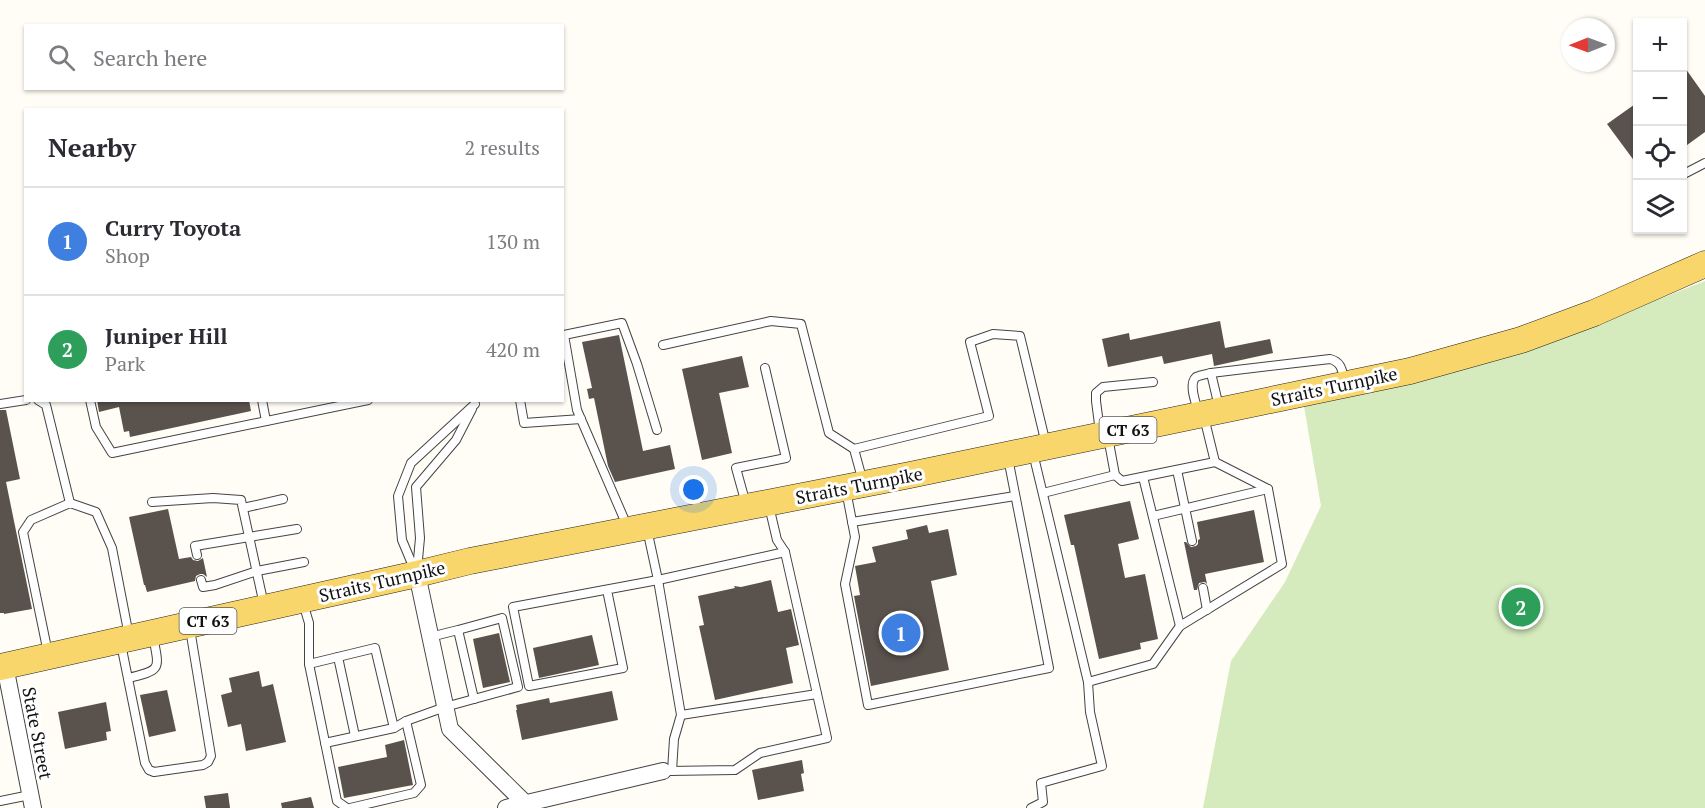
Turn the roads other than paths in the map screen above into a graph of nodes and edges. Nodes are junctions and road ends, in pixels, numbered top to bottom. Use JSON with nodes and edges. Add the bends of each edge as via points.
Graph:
{"nodes":[{"id":1,"x":1705,"y":163,"type":"edge"},
{"id":2,"x":1687,"y":173,"type":"edge"},
{"id":3,"x":1705,"y":264,"type":"edge"},
{"id":4,"x":564,"y":332,"type":"edge"},
{"id":5,"x":564,"y":338,"type":"edge"},
{"id":6,"x":663,"y":345,"type":"dead end"},
{"id":7,"x":765,"y":368,"type":"dead end"},
{"id":8,"x":1211,"y":373,"type":"junction"},
{"id":9,"x":1153,"y":382,"type":"dead end"},
{"id":10,"x":1345,"y":384,"type":"junction"},
{"id":11,"x":24,"y":400,"type":"edge"},
{"id":12,"x":41,"y":402,"type":"edge"},
{"id":13,"x":90,"y":402,"type":"edge"},
{"id":14,"x":262,"y":402,"type":"edge"},
{"id":15,"x":358,"y":402,"type":"edge"},
{"id":16,"x":475,"y":402,"type":"edge"},
{"id":17,"x":520,"y":402,"type":"edge"},
{"id":18,"x":0,"y":404,"type":"edge"},
{"id":19,"x":1207,"y":413,"type":"junction"},
{"id":20,"x":581,"y":419,"type":"junction"},
{"id":21,"x":266,"y":421,"type":"junction"},
{"id":22,"x":657,"y":430,"type":"dead end"},
{"id":23,"x":1104,"y":435,"type":"junction"},
{"id":24,"x":854,"y":449,"type":"junction"},
{"id":25,"x":1028,"y":451,"type":"junction"},
{"id":26,"x":1215,"y":462,"type":"junction"},
{"id":27,"x":1177,"y":470,"type":"junction"},
{"id":28,"x":1116,"y":475,"type":"junction"},
{"id":29,"x":1143,"y":477,"type":"junction"},
{"id":30,"x":854,"y":486,"type":"junction"},
{"id":31,"x":1268,"y":489,"type":"junction"},
{"id":32,"x":1043,"y":493,"type":"junction"},
{"id":33,"x":1015,"y":496,"type":"junction"},
{"id":34,"x":283,"y":499,"type":"dead end"},
{"id":35,"x":152,"y":502,"type":"dead end"},
{"id":36,"x":70,"y":503,"type":"junction"},
{"id":37,"x":758,"y":506,"type":"junction"},
{"id":38,"x":243,"y":507,"type":"junction"},
{"id":39,"x":1185,"y":508,"type":"junction"},
{"id":40,"x":1153,"y":516,"type":"junction"},
{"id":41,"x":852,"y":522,"type":"junction"},
{"id":42,"x":297,"y":529,"type":"dead end"},
{"id":43,"x":638,"y":529,"type":"junction"},
{"id":44,"x":249,"y":537,"type":"junction"},
{"id":45,"x":1192,"y":541,"type":"dead end"},
{"id":46,"x":786,"y":552,"type":"junction"},
{"id":47,"x":197,"y":555,"type":"dead end"},
{"id":48,"x":304,"y":562,"type":"dead end"},
{"id":49,"x":257,"y":571,"type":"junction"},
{"id":50,"x":417,"y":574,"type":"junction"},
{"id":51,"x":201,"y":580,"type":"dead end"},
{"id":52,"x":658,"y":580,"type":"junction"},
{"id":53,"x":1203,"y":588,"type":"dead end"},
{"id":54,"x":607,"y":590,"type":"junction"},
{"id":55,"x":302,"y":600,"type":"junction"},
{"id":56,"x":265,"y":608,"type":"junction"},
{"id":57,"x":1207,"y":610,"type":"junction"},
{"id":58,"x":189,"y":625,"type":"junction"},
{"id":59,"x":1180,"y":626,"type":"junction"},
{"id":60,"x":458,"y":630,"type":"junction"},
{"id":61,"x":430,"y":637,"type":"junction"},
{"id":62,"x":134,"y":638,"type":"junction"},
{"id":63,"x":49,"y":657,"type":"junction"},
{"id":64,"x":338,"y":657,"type":"junction"},
{"id":65,"x":2,"y":663,"type":"edge"},
{"id":66,"x":309,"y":664,"type":"junction"},
{"id":67,"x":128,"y":678,"type":"junction"},
{"id":68,"x":1088,"y":682,"type":"junction"},
{"id":69,"x":817,"y":694,"type":"junction"},
{"id":70,"x":474,"y":699,"type":"junction"},
{"id":71,"x":445,"y":706,"type":"junction"},
{"id":72,"x":681,"y":715,"type":"junction"},
{"id":73,"x":406,"y":721,"type":"junction"},
{"id":74,"x":394,"y":729,"type":"junction"},
{"id":75,"x":355,"y":736,"type":"junction"},
{"id":76,"x":324,"y":742,"type":"junction"},
{"id":77,"x":668,"y":771,"type":"junction"},
{"id":78,"x":0,"y":801,"type":"edge"},
{"id":79,"x":31,"y":801,"type":"edge"},
{"id":80,"x":528,"y":806,"type":"edge"},
{"id":81,"x":349,"y":808,"type":"edge"},
{"id":82,"x":506,"y":808,"type":"edge"},
{"id":83,"x":1031,"y":808,"type":"edge"}],
"edges":[{"from":1,"to":2,"type":"lane"},
{"from":3,"to":10,"type":"main road","name":"Straits Turnpike","number":"CT 63","via":[[1521,340]]},
{"from":4,"to":22,"type":"lane","via":[[622,323]]},
{"from":5,"to":20,"type":"lane"},
{"from":6,"to":24,"type":"lane","via":[[771,321],[801,324],[829,433]]},
{"from":7,"to":37,"type":"lane","via":[[786,458],[736,468]]},
{"from":8,"to":10,"type":"lane","via":[[1330,359],[1340,365]]},
{"from":8,"to":19,"type":"lane"},
{"from":8,"to":19,"type":"lane","via":[[1197,376],[1192,387]]},
{"from":9,"to":23,"type":"lane","via":[[1103,387],[1096,393]]},
{"from":10,"to":19,"type":"main road","name":"Straits Turnpike","number":"CT 63"},
{"from":11,"to":18,"type":"lane"},
{"from":12,"to":36,"type":"lane","via":[[46,405]]},
{"from":13,"to":21,"type":"lane","via":[[96,427],[112,453]]},
{"from":14,"to":21,"type":"lane"},
{"from":15,"to":21,"type":"lane"},
{"from":16,"to":50,"type":"lane","via":[[456,440],[416,487],[420,538]]},
{"from":16,"to":50,"type":"lane","via":[[411,463],[398,496],[402,540]]},
{"from":17,"to":20,"type":"lane","via":[[524,423]]},
{"from":19,"to":23,"type":"main road","name":"Straits Turnpike","number":"CT 63"},
{"from":19,"to":26,"type":"lane"},
{"from":20,"to":43,"type":"lane"},
{"from":23,"to":25,"type":"main road","name":"Straits Turnpike","number":"CT 63"},
{"from":23,"to":28,"type":"lane"},
{"from":24,"to":25,"type":"lane","via":[[989,416],[970,342],[993,334],[1020,336]]},
{"from":24,"to":30,"type":"lane"},
{"from":25,"to":30,"type":"main road","name":"Straits Turnpike","number":"CT 63"},
{"from":25,"to":32,"type":"lane"},
{"from":25,"to":33,"type":"lane"},
{"from":26,"to":27,"type":"lane"},
{"from":26,"to":31,"type":"lane"},
{"from":27,"to":29,"type":"lane"},
{"from":27,"to":39,"type":"lane"},
{"from":28,"to":29,"type":"lane","via":[[1122,482]]},
{"from":28,"to":32,"type":"lane"},
{"from":29,"to":40,"type":"lane"},
{"from":30,"to":37,"type":"main road","name":"Straits Turnpike","number":"CT 63"},
{"from":30,"to":41,"type":"lane"},
{"from":31,"to":39,"type":"lane"},
{"from":31,"to":57,"type":"lane","via":[[1282,564]]},
{"from":32,"to":68,"type":"lane"},
{"from":33,"to":41,"type":"lane"},
{"from":33,"to":41,"type":"lane","via":[[1049,668],[868,705],[845,584],[855,537]]},
{"from":34,"to":38,"type":"lane"},
{"from":35,"to":38,"type":"lane","via":[[213,498],[241,500]]},
{"from":36,"to":62,"type":"lane","via":[[96,512],[112,548]]},
{"from":36,"to":63,"type":"lane","via":[[31,520],[23,532]]},
{"from":37,"to":43,"type":"main road","name":"Straits Turnpike","number":"CT 63"},
{"from":37,"to":46,"type":"lane"},
{"from":38,"to":44,"type":"lane"},
{"from":39,"to":40,"type":"lane"},
{"from":39,"to":45,"type":"lane"},
{"from":40,"to":59,"type":"lane"},
{"from":42,"to":44,"type":"lane"},
{"from":43,"to":50,"type":"main road","name":"Straits Turnpike","number":"CT 63"},
{"from":43,"to":52,"type":"lane"},
{"from":44,"to":47,"type":"lane","via":[[195,546]]},
{"from":44,"to":49,"type":"lane"},
{"from":46,"to":52,"type":"lane"},
{"from":46,"to":69,"type":"lane"},
{"from":48,"to":49,"type":"lane"},
{"from":49,"to":51,"type":"lane","via":[[203,587]]},
{"from":49,"to":56,"type":"lane"},
{"from":50,"to":55,"type":"main road","name":"Straits Turnpike","number":"CT 63"},
{"from":50,"to":61,"type":"street"},
{"from":52,"to":54,"type":"lane"},
{"from":52,"to":72,"type":"lane"},
{"from":53,"to":57,"type":"lane"},
{"from":54,"to":54,"type":"lane","via":[[623,668],[530,686],[513,607]]},
{"from":55,"to":56,"type":"main road","name":"Straits Turnpike","number":"CT 63"},
{"from":55,"to":66,"type":"lane","via":[[309,623]]},
{"from":56,"to":58,"type":"main road","name":"Straits Turnpike","number":"CT 63"},
{"from":57,"to":59,"type":"lane"},
{"from":58,"to":62,"type":"main road","name":"Straits Turnpike","number":"CT 63"},
{"from":58,"to":67,"type":"lane","via":[[211,756],[208,762],[149,770]]},
{"from":59,"to":68,"type":"lane","via":[[1153,664]]},
{"from":60,"to":61,"type":"lane"},
{"from":60,"to":70,"type":"lane"},
{"from":60,"to":70,"type":"lane","via":[[502,618],[518,687]]},
{"from":61,"to":71,"type":"street"},
{"from":62,"to":63,"type":"main road","name":"Straits Turnpike","number":"CT 63"},
{"from":62,"to":67,"type":"lane"},
{"from":62,"to":67,"type":"lane","via":[[158,662],[149,674]]},
{"from":63,"to":65,"type":"main road","name":"Straits Turnpike","number":"CT 63"},
{"from":64,"to":66,"type":"lane"},
{"from":64,"to":74,"type":"lane","via":[[375,648]]},
{"from":64,"to":75,"type":"lane"},
{"from":65,"to":79,"type":"street","name":"State Street"},
{"from":66,"to":76,"type":"lane"},
{"from":68,"to":83,"type":"lane","via":[[1102,766],[1041,783],[1043,802]]},
{"from":69,"to":72,"type":"lane"},
{"from":69,"to":77,"type":"lane","via":[[827,738],[760,753],[735,770]]},
{"from":70,"to":71,"type":"lane"},
{"from":71,"to":73,"type":"lane"},
{"from":71,"to":80,"type":"street","via":[[450,729]]},
{"from":72,"to":77,"type":"lane"},
{"from":73,"to":74,"type":"lane"},
{"from":73,"to":81,"type":"lane","via":[[421,785],[414,793]]},
{"from":74,"to":75,"type":"lane"},
{"from":75,"to":76,"type":"lane"},
{"from":76,"to":81,"type":"lane","via":[[337,801]]},
{"from":77,"to":80,"type":"street"},
{"from":78,"to":79,"type":"lane"},
{"from":80,"to":82,"type":"street"}]}
